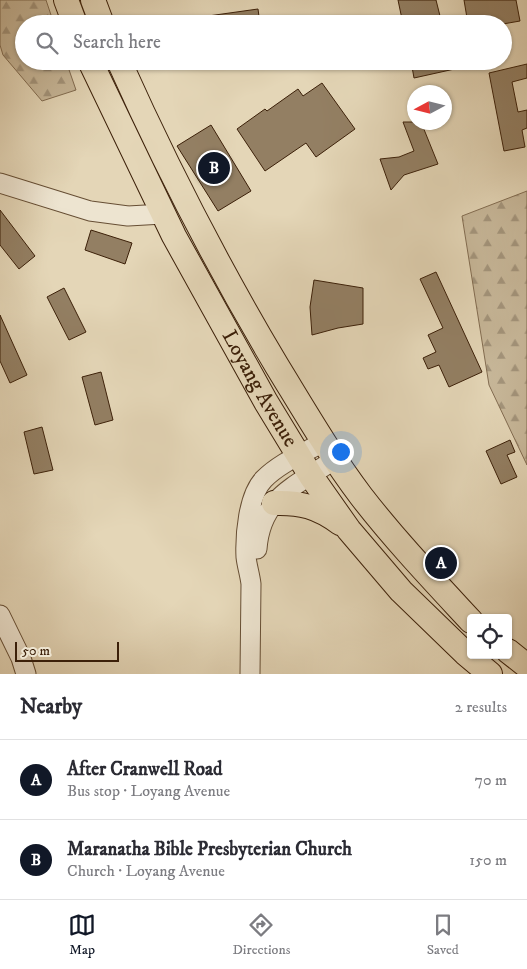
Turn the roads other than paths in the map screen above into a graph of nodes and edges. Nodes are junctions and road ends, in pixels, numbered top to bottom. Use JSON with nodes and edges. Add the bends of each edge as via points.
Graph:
{"nodes":[{"id":1,"x":66,"y":0,"type":"edge"},
{"id":2,"x":93,"y":0,"type":"edge"},
{"id":3,"x":72,"y":15,"type":"edge"},
{"id":4,"x":99,"y":15,"type":"edge"},
{"id":5,"x":94,"y":70,"type":"edge"},
{"id":6,"x":122,"y":70,"type":"edge"},
{"id":7,"x":0,"y":183,"type":"edge"},
{"id":8,"x":163,"y":214,"type":"junction"},
{"id":9,"x":329,"y":450,"type":"junction"},
{"id":10,"x":299,"y":456,"type":"junction"},
{"id":11,"x":311,"y":476,"type":"junction"},
{"id":12,"x":274,"y":503,"type":"junction"},
{"id":13,"x":349,"y":530,"type":"junction"},
{"id":14,"x":250,"y":574,"type":"junction"},
{"id":15,"x":0,"y":615,"type":"edge"},
{"id":16,"x":467,"y":617,"type":"edge"},
{"id":17,"x":512,"y":654,"type":"edge"},
{"id":18,"x":527,"y":666,"type":"edge"},
{"id":19,"x":26,"y":674,"type":"edge"},
{"id":20,"x":250,"y":674,"type":"edge"},
{"id":21,"x":490,"y":674,"type":"edge"}],
"edges":[{"from":1,"to":3,"type":"main road"},
{"from":2,"to":4,"type":"main road"},
{"from":5,"to":8,"type":"main road","name":"Loyang Avenue"},
{"from":6,"to":9,"type":"main road","name":"Loyang Avenue","via":[[239,303]]},
{"from":7,"to":8,"type":"street","via":[[90,211],[128,216]]},
{"from":8,"to":10,"type":"main road","name":"Loyang Avenue"},
{"from":9,"to":10,"type":"street"},
{"from":9,"to":11,"type":"street"},
{"from":9,"to":16,"type":"main road","name":"Loyang Avenue","via":[[388,530]]},
{"from":10,"to":11,"type":"main road","name":"Loyang Avenue"},
{"from":10,"to":14,"type":"street","via":[[263,480],[254,492],[246,544]]},
{"from":11,"to":12,"type":"street","via":[[281,494]]},
{"from":11,"to":13,"type":"main road","name":"Loyang Avenue"},
{"from":12,"to":13,"type":"main road","via":[[310,506],[326,512]]},
{"from":12,"to":14,"type":"street","via":[[258,533],[256,562]]},
{"from":13,"to":21,"type":"main road","name":"Loyang Avenue","via":[[401,591]]},
{"from":14,"to":20,"type":"street"},
{"from":15,"to":19,"type":"street"},
{"from":17,"to":18,"type":"main road"}]}
